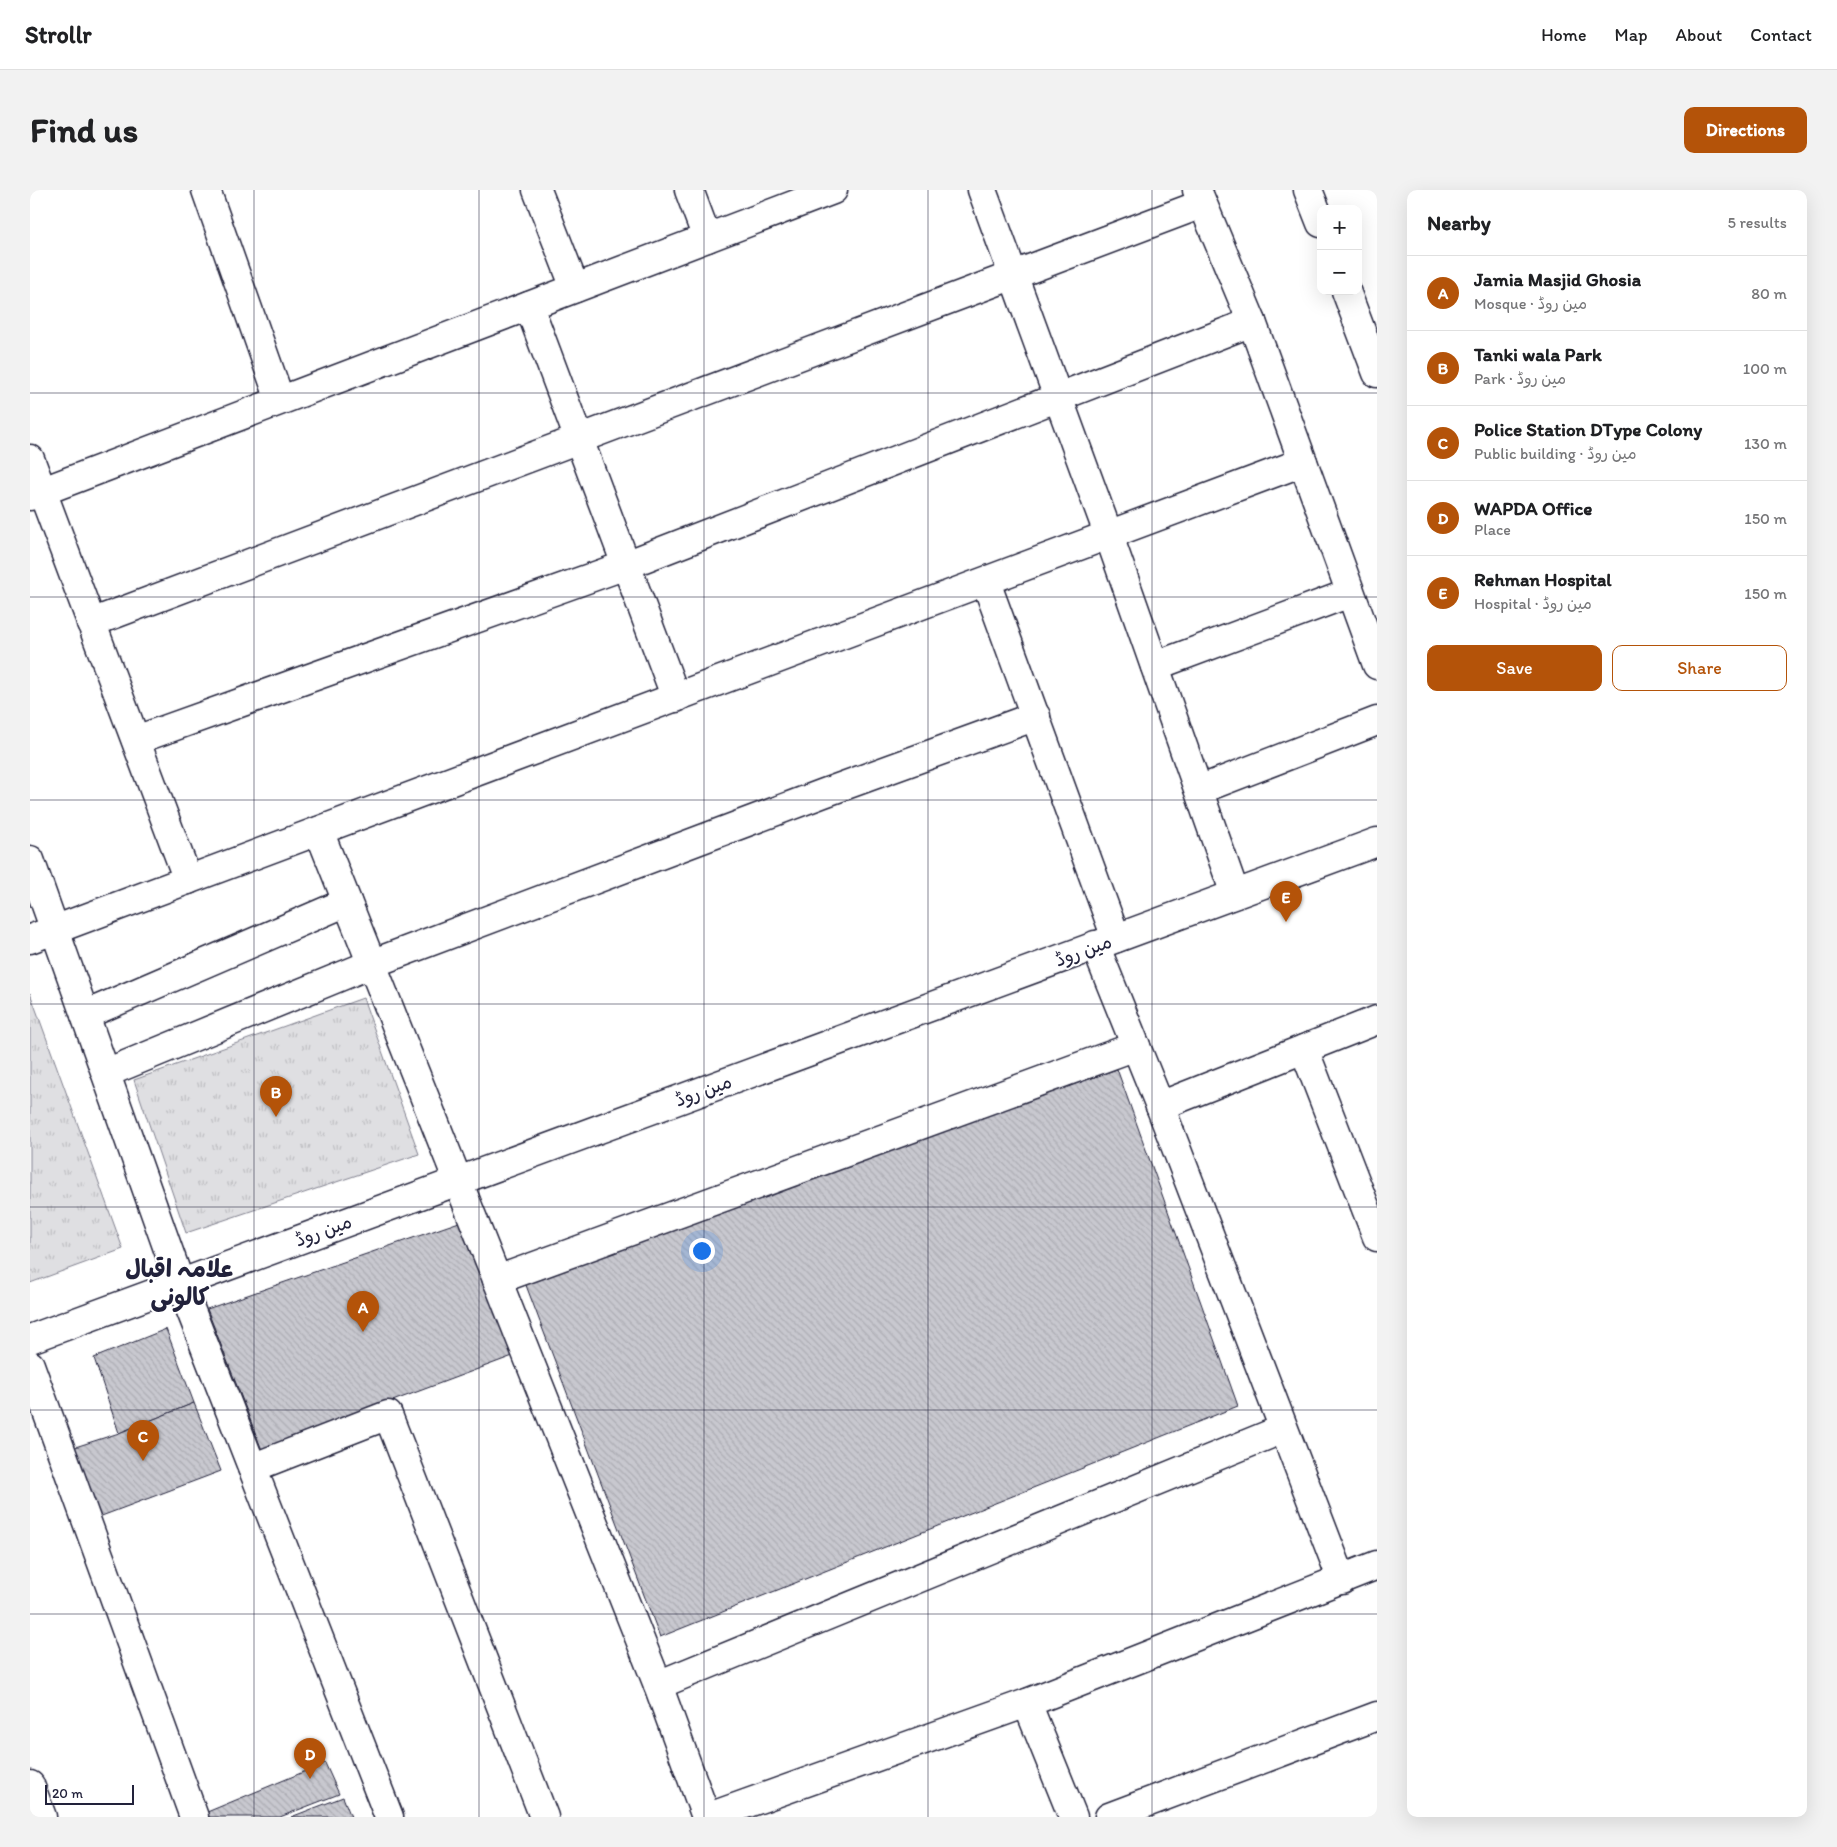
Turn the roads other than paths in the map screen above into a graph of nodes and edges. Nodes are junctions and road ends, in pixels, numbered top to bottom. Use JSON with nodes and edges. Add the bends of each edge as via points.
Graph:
{"nodes":[{"id":1,"x":206,"y":190,"type":"edge"},
{"id":2,"x":537,"y":190,"type":"edge"},
{"id":3,"x":689,"y":190,"type":"edge"},
{"id":4,"x":832,"y":190,"type":"edge"},
{"id":5,"x":982,"y":190,"type":"edge"},
{"id":6,"x":1308,"y":190,"type":"edge"},
{"id":7,"x":1200,"y":197,"type":"edge"},
{"id":8,"x":1317,"y":213,"type":"edge"},
{"id":9,"x":707,"y":238,"type":"junction"},
{"id":10,"x":1013,"y":276,"type":"junction"},
{"id":11,"x":575,"y":288,"type":"junction"},
{"id":12,"x":1348,"y":295,"type":"edge"},
{"id":13,"x":529,"y":306,"type":"junction"},
{"id":14,"x":1252,"y":322,"type":"junction"},
{"id":15,"x":1377,"y":373,"type":"edge"},
{"id":16,"x":1058,"y":397,"type":"junction"},
{"id":17,"x":280,"y":400,"type":"junction"},
{"id":18,"x":579,"y":439,"type":"junction"},
{"id":19,"x":30,"y":459,"type":"edge"},
{"id":20,"x":1303,"y":462,"type":"junction"},
{"id":21,"x":36,"y":494,"type":"edge"},
{"id":22,"x":1109,"y":536,"type":"junction"},
{"id":23,"x":626,"y":565,"type":"junction"},
{"id":24,"x":986,"y":582,"type":"junction"},
{"id":25,"x":1350,"y":594,"type":"junction"},
{"id":26,"x":91,"y":623,"type":"junction"},
{"id":27,"x":1377,"y":665,"type":"edge"},
{"id":28,"x":1155,"y":666,"type":"junction"},
{"id":29,"x":676,"y":698,"type":"junction"},
{"id":30,"x":1036,"y":716,"type":"junction"},
{"id":31,"x":1377,"y":721,"type":"edge"},
{"id":32,"x":136,"y":740,"type":"junction"},
{"id":33,"x":1199,"y":790,"type":"junction"},
{"id":34,"x":319,"y":831,"type":"junction"},
{"id":35,"x":1377,"y":842,"type":"edge"},
{"id":36,"x":30,"y":860,"type":"edge"},
{"id":37,"x":188,"y":880,"type":"junction"},
{"id":38,"x":1235,"y":894,"type":"junction"},
{"id":39,"x":347,"y":902,"type":"junction"},
{"id":40,"x":55,"y":929,"type":"junction"},
{"id":41,"x":30,"y":938,"type":"edge"},
{"id":42,"x":1106,"y":942,"type":"junction"},
{"id":43,"x":372,"y":964,"type":"junction"},
{"id":44,"x":85,"y":1015,"type":"junction"},
{"id":45,"x":1377,"y":1020,"type":"edge"},
{"id":46,"x":1136,"y":1046,"type":"junction"},
{"id":47,"x":1304,"y":1049,"type":"junction"},
{"id":48,"x":106,"y":1073,"type":"junction"},
{"id":49,"x":1160,"y":1106,"type":"junction"},
{"id":50,"x":457,"y":1181,"type":"junction"},
{"id":51,"x":1377,"y":1237,"type":"edge"},
{"id":52,"x":497,"y":1280,"type":"junction"},
{"id":53,"x":180,"y":1283,"type":"junction"},
{"id":54,"x":30,"y":1339,"type":"edge"},
{"id":55,"x":30,"y":1365,"type":"edge"},
{"id":56,"x":1284,"y":1429,"type":"junction"},
{"id":57,"x":252,"y":1468,"type":"junction"},
{"id":58,"x":1377,"y":1565,"type":"edge"},
{"id":59,"x":1342,"y":1580,"type":"junction"},
{"id":60,"x":658,"y":1685,"type":"junction"},
{"id":61,"x":1027,"y":1703,"type":"junction"},
{"id":62,"x":1377,"y":1716,"type":"edge"},
{"id":63,"x":30,"y":1786,"type":"edge"},
{"id":64,"x":42,"y":1817,"type":"edge"},
{"id":65,"x":194,"y":1817,"type":"edge"},
{"id":66,"x":390,"y":1817,"type":"edge"},
{"id":67,"x":544,"y":1817,"type":"edge"},
{"id":68,"x":707,"y":1817,"type":"edge"},
{"id":69,"x":1073,"y":1817,"type":"edge"},
{"id":70,"x":1109,"y":1817,"type":"edge"}],
"edges":[{"from":1,"to":17,"type":"street"},
{"from":2,"to":11,"type":"street"},
{"from":3,"to":9,"type":"street"},
{"from":4,"to":9,"type":"street"},
{"from":5,"to":10,"type":"street"},
{"from":6,"to":8,"type":"street"},
{"from":7,"to":10,"type":"street"},
{"from":7,"to":14,"type":"street"},
{"from":9,"to":11,"type":"street"},
{"from":10,"to":16,"type":"street"},
{"from":10,"to":18,"type":"street"},
{"from":11,"to":13,"type":"street"},
{"from":12,"to":15,"type":"street"},
{"from":13,"to":17,"type":"street"},
{"from":13,"to":18,"type":"street"},
{"from":14,"to":16,"type":"street"},
{"from":14,"to":20,"type":"street"},
{"from":16,"to":22,"type":"street"},
{"from":16,"to":23,"type":"street"},
{"from":17,"to":21,"type":"street"},
{"from":18,"to":23,"type":"street"},
{"from":18,"to":26,"type":"street"},
{"from":19,"to":21,"type":"street"},
{"from":20,"to":22,"type":"street"},
{"from":20,"to":25,"type":"street"},
{"from":21,"to":26,"type":"street"},
{"from":22,"to":24,"type":"street"},
{"from":22,"to":28,"type":"street"},
{"from":23,"to":29,"type":"street"},
{"from":23,"to":32,"type":"street"},
{"from":24,"to":29,"type":"street"},
{"from":24,"to":30,"type":"street"},
{"from":25,"to":27,"type":"street"},
{"from":25,"to":28,"type":"street"},
{"from":26,"to":32,"type":"street"},
{"from":28,"to":33,"type":"street"},
{"from":29,"to":34,"type":"street"},
{"from":30,"to":42,"type":"street"},
{"from":30,"to":43,"type":"street"},
{"from":31,"to":33,"type":"street"},
{"from":32,"to":37,"type":"street"},
{"from":33,"to":38,"type":"street"},
{"from":34,"to":37,"type":"street"},
{"from":34,"to":39,"type":"street"},
{"from":35,"to":38,"type":"street","name":"مین روڈ"},
{"from":36,"to":40,"type":"street"},
{"from":37,"to":40,"type":"street"},
{"from":38,"to":42,"type":"street","name":"مین روڈ"},
{"from":39,"to":43,"type":"street"},
{"from":39,"to":44,"type":"street"},
{"from":40,"to":41,"type":"street"},
{"from":40,"to":44,"type":"street"},
{"from":42,"to":46,"type":"street"},
{"from":42,"to":50,"type":"street","name":"مین روڈ"},
{"from":43,"to":48,"type":"street"},
{"from":43,"to":50,"type":"street"},
{"from":44,"to":48,"type":"street"},
{"from":45,"to":47,"type":"street"},
{"from":46,"to":49,"type":"street"},
{"from":46,"to":52,"type":"street"},
{"from":47,"to":49,"type":"street"},
{"from":47,"to":51,"type":"street"},
{"from":48,"to":53,"type":"street"},
{"from":49,"to":56,"type":"street"},
{"from":50,"to":52,"type":"street"},
{"from":50,"to":53,"type":"street","name":"مین روڈ"},
{"from":52,"to":60,"type":"street"},
{"from":53,"to":54,"type":"street","name":"مین روڈ"},
{"from":53,"to":57,"type":"street"},
{"from":55,"to":65,"type":"street"},
{"from":56,"to":59,"type":"street"},
{"from":56,"to":60,"type":"street"},
{"from":57,"to":66,"type":"street"},
{"from":57,"to":67,"type":"street","via":[[388,1415]]},
{"from":58,"to":59,"type":"street"},
{"from":59,"to":61,"type":"street"},
{"from":60,"to":68,"type":"street"},
{"from":61,"to":68,"type":"street"},
{"from":61,"to":69,"type":"street"},
{"from":62,"to":70,"type":"street"},
{"from":63,"to":64,"type":"street"}]}
